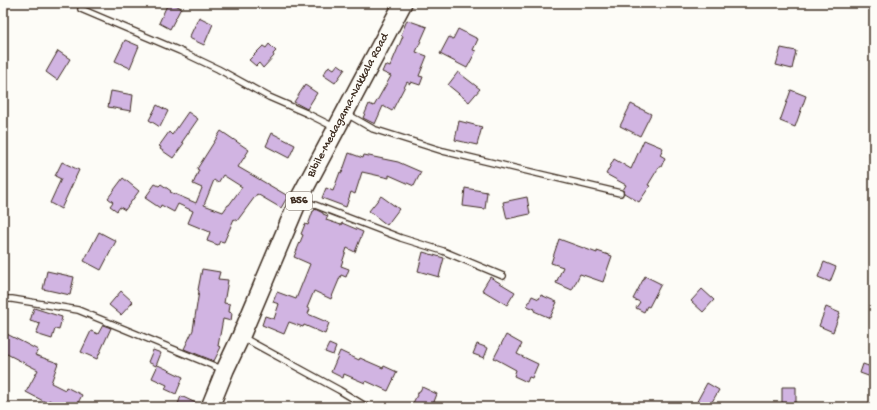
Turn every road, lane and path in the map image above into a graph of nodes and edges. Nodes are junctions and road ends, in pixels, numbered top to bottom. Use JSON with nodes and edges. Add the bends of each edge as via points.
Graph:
{"nodes":[{"id":1,"x":403,"y":3,"type":"edge"},
{"id":2,"x":81,"y":9,"type":"dead end"},
{"id":3,"x":345,"y":113,"type":"junction"},
{"id":4,"x":336,"y":128,"type":"junction"},
{"id":5,"x":620,"y":193,"type":"dead end"},
{"id":6,"x":300,"y":199,"type":"junction"},
{"id":7,"x":503,"y":276,"type":"dead end"},
{"id":8,"x":3,"y":299,"type":"edge"},
{"id":9,"x":241,"y":336,"type":"junction"},
{"id":10,"x":225,"y":370,"type":"junction"},
{"id":11,"x":210,"y":407,"type":"edge"},
{"id":12,"x":367,"y":407,"type":"edge"}],
"edges":[{"from":1,"to":3,"type":"main road","name":"Bibile-Medagama-Nakkala Road","number":"B56"},
{"from":2,"to":4,"type":"lane","via":[[180,51]]},
{"from":3,"to":4,"type":"main road","name":"Bibile-Medagama-Nakkala Road","number":"B56"},
{"from":3,"to":5,"type":"lane","via":[[373,129],[443,151]]},
{"from":4,"to":6,"type":"main road","name":"Bibile-Medagama-Nakkala Road","number":"B56"},
{"from":6,"to":7,"type":"lane","via":[[401,238],[443,251]]},
{"from":6,"to":9,"type":"main road","name":"Bibile-Medagama-Nakkala Road","number":"B56"},
{"from":8,"to":10,"type":"lane","via":[[78,310]]},
{"from":9,"to":10,"type":"main road","name":"Bibile-Medagama-Nakkala Road","number":"B56"},
{"from":9,"to":12,"type":"lane"},
{"from":10,"to":11,"type":"main road","name":"Bibile-Medagama-Nakkala Road","number":"B56"}]}
